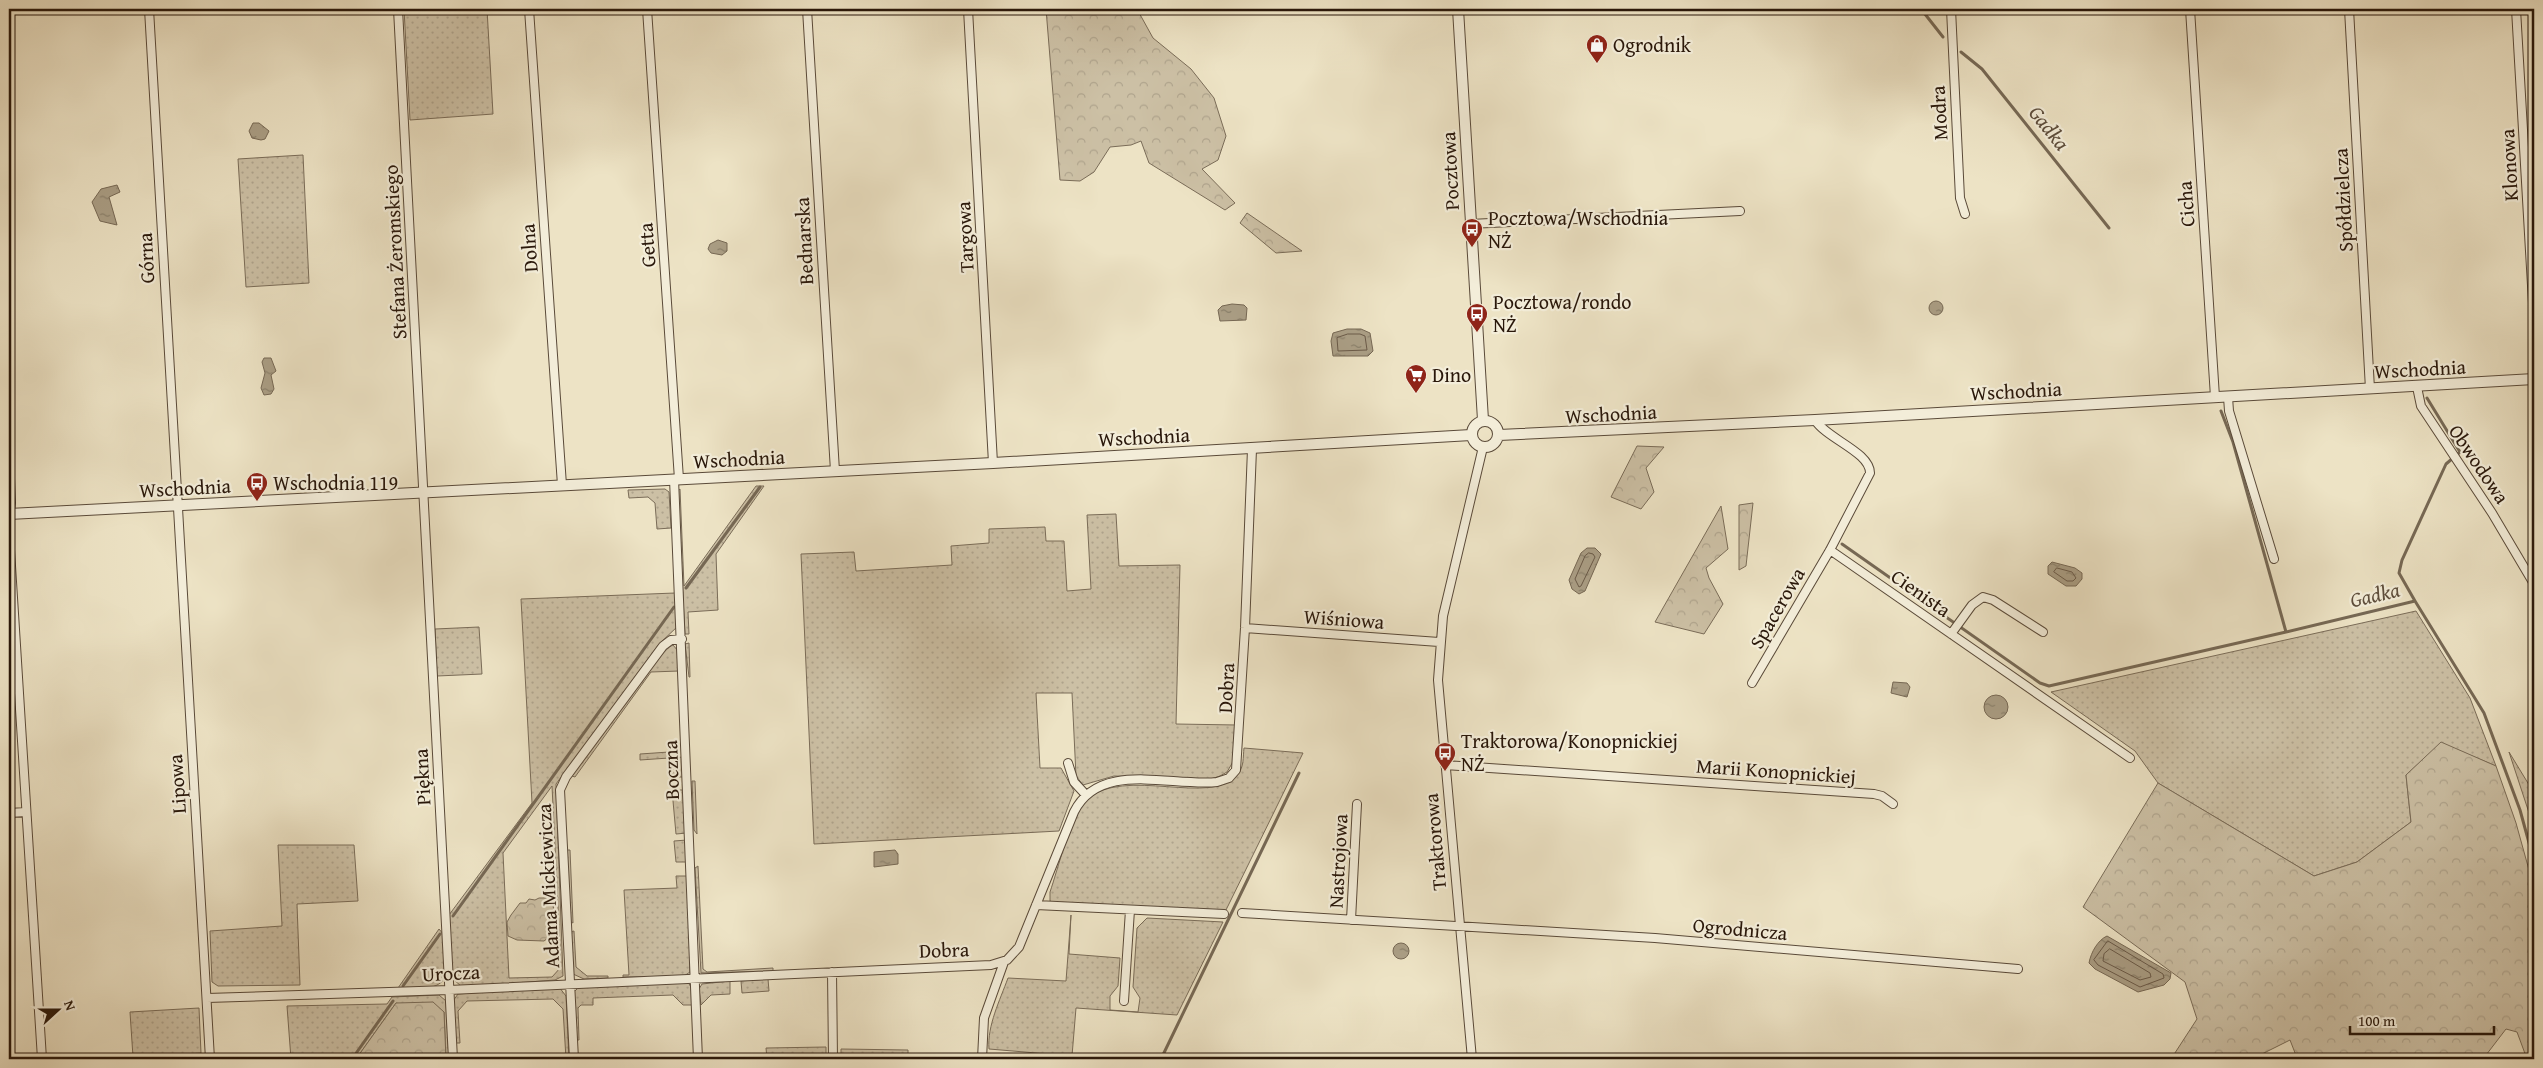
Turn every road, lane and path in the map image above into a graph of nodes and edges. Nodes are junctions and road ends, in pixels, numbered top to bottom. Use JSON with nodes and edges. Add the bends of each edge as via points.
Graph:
{"nodes":[{"id":1,"x":149,"y":9,"type":"edge"},
{"id":2,"x":398,"y":9,"type":"edge"},
{"id":3,"x":529,"y":9,"type":"edge"},
{"id":4,"x":647,"y":9,"type":"edge"},
{"id":5,"x":806,"y":9,"type":"edge"},
{"id":6,"x":968,"y":9,"type":"edge"},
{"id":7,"x":1458,"y":9,"type":"edge"},
{"id":8,"x":1951,"y":9,"type":"edge"},
{"id":9,"x":2190,"y":9,"type":"edge"},
{"id":10,"x":2349,"y":9,"type":"edge"},
{"id":11,"x":2516,"y":9,"type":"edge"},
{"id":12,"x":1740,"y":211,"type":"dead end"},
{"id":13,"x":1965,"y":214,"type":"dead end"},
{"id":14,"x":1470,"y":224,"type":"junction"},
{"id":15,"x":2534,"y":320,"type":"edge"},
{"id":16,"x":2534,"y":380,"type":"edge"},
{"id":17,"x":2416,"y":386,"type":"junction"},
{"id":18,"x":2370,"y":389,"type":"junction"},
{"id":19,"x":2228,"y":396,"type":"junction"},
{"id":20,"x":2215,"y":397,"type":"junction"},
{"id":21,"x":1483,"y":420,"type":"junction"},
{"id":22,"x":1815,"y":420,"type":"junction"},
{"id":23,"x":1471,"y":435,"type":"junction"},
{"id":24,"x":1499,"y":435,"type":"junction"},
{"id":25,"x":1483,"y":447,"type":"junction"},
{"id":26,"x":1252,"y":449,"type":"junction"},
{"id":27,"x":9,"y":454,"type":"edge"},
{"id":28,"x":993,"y":463,"type":"junction"},
{"id":29,"x":835,"y":471,"type":"junction"},
{"id":30,"x":677,"y":479,"type":"junction"},
{"id":31,"x":562,"y":485,"type":"junction"},
{"id":32,"x":424,"y":493,"type":"junction"},
{"id":33,"x":176,"y":506,"type":"junction"},
{"id":34,"x":9,"y":517,"type":"edge"},
{"id":35,"x":9,"y":534,"type":"edge"},
{"id":36,"x":1830,"y":550,"type":"junction"},
{"id":37,"x":2274,"y":559,"type":"dead end"},
{"id":38,"x":2534,"y":584,"type":"edge"},
{"id":39,"x":1245,"y":628,"type":"junction"},
{"id":40,"x":2043,"y":632,"type":"dead end"},
{"id":41,"x":1951,"y":634,"type":"junction"},
{"id":42,"x":682,"y":639,"type":"junction"},
{"id":43,"x":1440,"y":642,"type":"junction"},
{"id":44,"x":1752,"y":683,"type":"dead end"},
{"id":45,"x":9,"y":695,"type":"edge"},
{"id":46,"x":19,"y":695,"type":"junction"},
{"id":47,"x":2130,"y":758,"type":"dead end"},
{"id":48,"x":1068,"y":763,"type":"dead end"},
{"id":49,"x":1445,"y":765,"type":"junction"},
{"id":50,"x":1086,"y":794,"type":"junction"},
{"id":51,"x":1357,"y":804,"type":"dead end"},
{"id":52,"x":1893,"y":804,"type":"dead end"},
{"id":53,"x":26,"y":812,"type":"junction"},
{"id":54,"x":9,"y":813,"type":"edge"},
{"id":55,"x":1036,"y":905,"type":"junction"},
{"id":56,"x":1130,"y":910,"type":"junction"},
{"id":57,"x":1242,"y":913,"type":"dead end"},
{"id":58,"x":1224,"y":914,"type":"dead end"},
{"id":59,"x":1351,"y":920,"type":"junction"},
{"id":60,"x":1459,"y":926,"type":"junction"},
{"id":61,"x":1004,"y":962,"type":"junction"},
{"id":62,"x":2018,"y":969,"type":"dead end"},
{"id":63,"x":832,"y":972,"type":"junction"},
{"id":64,"x":696,"y":978,"type":"junction"},
{"id":65,"x":569,"y":983,"type":"junction"},
{"id":66,"x":449,"y":990,"type":"junction"},
{"id":67,"x":207,"y":998,"type":"junction"},
{"id":68,"x":1124,"y":1001,"type":"dead end"},
{"id":69,"x":42,"y":1059,"type":"edge"},
{"id":70,"x":210,"y":1059,"type":"edge"},
{"id":71,"x":453,"y":1059,"type":"edge"},
{"id":72,"x":574,"y":1059,"type":"edge"},
{"id":73,"x":698,"y":1059,"type":"edge"},
{"id":74,"x":833,"y":1059,"type":"edge"},
{"id":75,"x":982,"y":1059,"type":"edge"},
{"id":76,"x":1472,"y":1059,"type":"edge"}],
"edges":[{"from":1,"to":33,"type":"street","name":"Górna"},
{"from":2,"to":32,"type":"street","name":"Stefana Żeromskiego"},
{"from":3,"to":31,"type":"street","name":"Dolna"},
{"from":4,"to":30,"type":"street","name":"Getta"},
{"from":5,"to":29,"type":"street","name":"Bednarska"},
{"from":6,"to":28,"type":"street","name":"Targowa"},
{"from":7,"to":14,"type":"street","name":"Pocztowa"},
{"from":8,"to":13,"type":"street","name":"Modra","via":[[1960,198]]},
{"from":9,"to":20,"type":"street","name":"Cicha"},
{"from":10,"to":18,"type":"street","name":"Spółdzielcza"},
{"from":11,"to":15,"type":"street","name":"Klonowa"},
{"from":12,"to":14,"type":"street"},
{"from":14,"to":21,"type":"street","name":"Pocztowa"},
{"from":16,"to":17,"type":"street","name":"Wschodnia"},
{"from":17,"to":18,"type":"street","name":"Wschodnia"},
{"from":17,"to":38,"type":"street","name":"Obwodowa","via":[[2421,406],[2492,513]]},
{"from":18,"to":19,"type":"street","name":"Wschodnia"},
{"from":19,"to":20,"type":"street","name":"Wschodnia"},
{"from":19,"to":37,"type":"street","via":[[2229,411]]},
{"from":20,"to":22,"type":"street","name":"Wschodnia"},
{"from":21,"to":23,"type":"street","via":[[1474,425]]},
{"from":21,"to":24,"type":"street","via":[[1494,423]]},
{"from":22,"to":24,"type":"street","name":"Wschodnia"},
{"from":22,"to":36,"type":"street","via":[[1824,431],[1866,459],[1870,468],[1869,478]]},
{"from":23,"to":25,"type":"street","via":[[1475,443]]},
{"from":23,"to":26,"type":"street","name":"Wschodnia"},
{"from":24,"to":25,"type":"street","via":[[1494,444]]},
{"from":25,"to":43,"type":"street","name":"Traktorowa"},
{"from":26,"to":28,"type":"street","name":"Wschodnia"},
{"from":26,"to":39,"type":"street","name":"Dobra"},
{"from":27,"to":34,"type":"street"},
{"from":28,"to":29,"type":"street","name":"Wschodnia"},
{"from":29,"to":30,"type":"street","name":"Wschodnia"},
{"from":30,"to":31,"type":"street","name":"Wschodnia"},
{"from":30,"to":42,"type":"street","name":"Boczna"},
{"from":31,"to":32,"type":"street","name":"Wschodnia"},
{"from":32,"to":33,"type":"street","name":"Wschodnia"},
{"from":32,"to":66,"type":"street","name":"Piękna"},
{"from":33,"to":34,"type":"street","name":"Wschodnia"},
{"from":33,"to":67,"type":"street","name":"Lipowa"},
{"from":35,"to":46,"type":"street"},
{"from":36,"to":41,"type":"street","name":"Cienista"},
{"from":36,"to":44,"type":"street","name":"Spacerowa"},
{"from":39,"to":43,"type":"street","name":"Wiśniowa"},
{"from":39,"to":50,"type":"street","name":"Dobra","via":[[1238,763],[1232,775],[1222,781],[1204,783],[1116,780],[1097,786]]},
{"from":40,"to":41,"type":"street","via":[[1994,600],[1983,597],[1972,604]]},
{"from":41,"to":47,"type":"street","name":"Cienista"},
{"from":42,"to":64,"type":"street","name":"Boczna"},
{"from":42,"to":65,"type":"street","name":"Adama Mickiewicza","via":[[671,640],[663,646],[561,786]]},
{"from":43,"to":49,"type":"street","name":"Traktorowa","via":[[1438,680]]},
{"from":45,"to":46,"type":"street"},
{"from":46,"to":53,"type":"street"},
{"from":48,"to":50,"type":"street","via":[[1074,782]]},
{"from":49,"to":52,"type":"street","name":"Marii Konopnickiej","via":[[1874,794]]},
{"from":49,"to":60,"type":"street","name":"Traktorowa"},
{"from":50,"to":55,"type":"street","via":[[1074,812]]},
{"from":51,"to":59,"type":"street","name":"Nastrojowa"},
{"from":53,"to":54,"type":"street"},
{"from":53,"to":69,"type":"street"},
{"from":55,"to":56,"type":"street"},
{"from":55,"to":61,"type":"street","via":[[1020,947]]},
{"from":56,"to":58,"type":"street"},
{"from":56,"to":68,"type":"street"},
{"from":57,"to":59,"type":"street","name":"Ogrodnicza"},
{"from":59,"to":60,"type":"street","name":"Ogrodnicza"},
{"from":60,"to":62,"type":"street","name":"Ogrodnicza","via":[[1655,938]]},
{"from":60,"to":76,"type":"street","name":"Traktorowa"},
{"from":61,"to":63,"type":"street","name":"Dobra"},
{"from":61,"to":75,"type":"street","via":[[984,1018]]},
{"from":63,"to":64,"type":"street","name":"Dobra"},
{"from":63,"to":74,"type":"street"},
{"from":64,"to":65,"type":"street","name":"Urocza"},
{"from":64,"to":73,"type":"street","name":"Boczna"},
{"from":65,"to":66,"type":"street","name":"Urocza"},
{"from":65,"to":72,"type":"street","name":"Adama Mickiewicza"},
{"from":66,"to":67,"type":"street","name":"Urocza"},
{"from":66,"to":71,"type":"street","name":"Piękna"},
{"from":67,"to":70,"type":"street","name":"Lipowa"}]}
